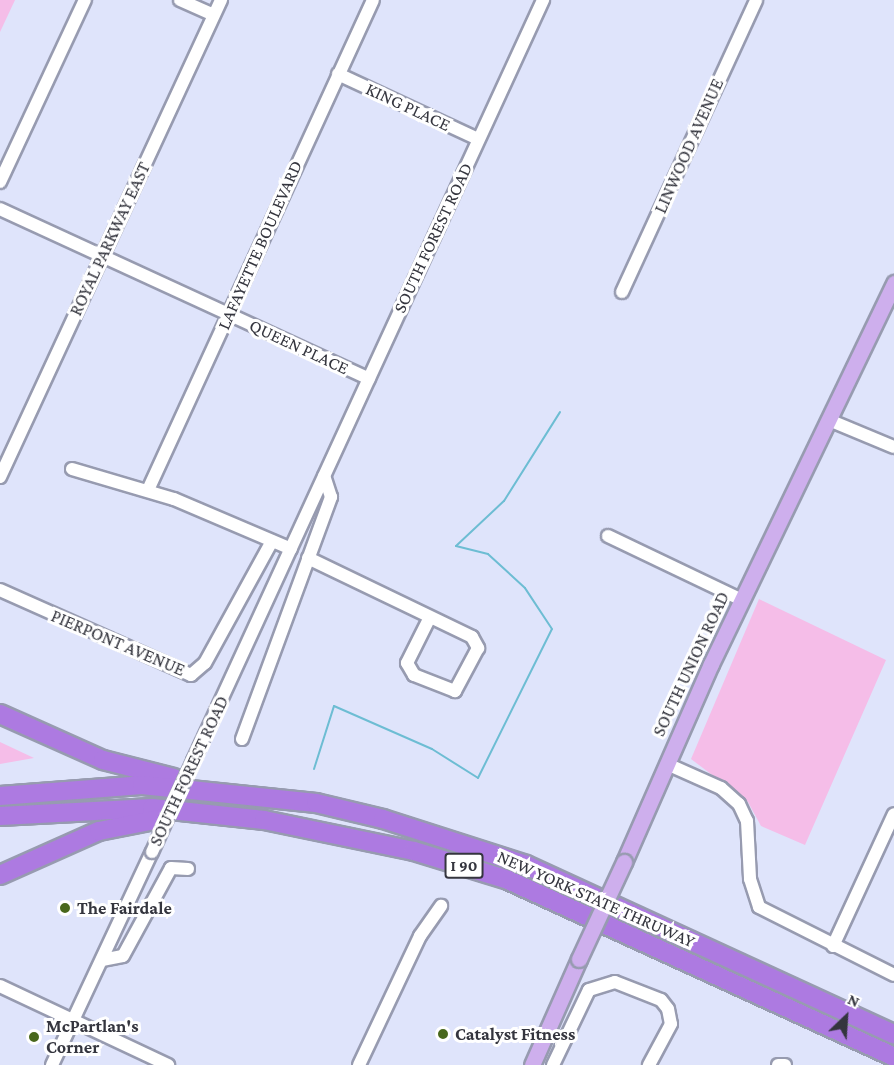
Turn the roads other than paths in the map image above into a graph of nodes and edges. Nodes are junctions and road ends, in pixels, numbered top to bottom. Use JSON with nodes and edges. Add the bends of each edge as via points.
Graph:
{"nodes":[{"id":1,"x":85,"y":0,"type":"edge"},
{"id":2,"x":180,"y":0,"type":"edge"},
{"id":3,"x":221,"y":0,"type":"edge"},
{"id":4,"x":373,"y":0,"type":"edge"},
{"id":5,"x":543,"y":0,"type":"edge"},
{"id":6,"x":756,"y":0,"type":"edge"},
{"id":7,"x":213,"y":15,"type":"junction"},
{"id":8,"x":338,"y":74,"type":"junction"},
{"id":9,"x":478,"y":139,"type":"junction"},
{"id":10,"x":0,"y":182,"type":"edge"},
{"id":11,"x":0,"y":208,"type":"edge"},
{"id":12,"x":102,"y":256,"type":"junction"},
{"id":13,"x":894,"y":283,"type":"edge"},
{"id":14,"x":622,"y":292,"type":"dead end"},
{"id":15,"x":228,"y":314,"type":"junction"},
{"id":16,"x":369,"y":380,"type":"junction"},
{"id":17,"x":829,"y":420,"type":"junction"},
{"id":18,"x":894,"y":447,"type":"edge"},
{"id":19,"x":72,"y":469,"type":"dead end"},
{"id":20,"x":324,"y":476,"type":"junction"},
{"id":21,"x":0,"y":477,"type":"edge"},
{"id":22,"x":148,"y":490,"type":"junction"},
{"id":23,"x":608,"y":536,"type":"dead end"},
{"id":24,"x":272,"y":541,"type":"junction"},
{"id":25,"x":291,"y":549,"type":"junction"},
{"id":26,"x":308,"y":558,"type":"junction"},
{"id":27,"x":0,"y":590,"type":"edge"},
{"id":28,"x":742,"y":600,"type":"junction"},
{"id":29,"x":430,"y":617,"type":"junction"},
{"id":30,"x":0,"y":714,"type":"edge"},
{"id":31,"x":242,"y":739,"type":"dead end"},
{"id":32,"x":667,"y":764,"type":"junction"},
{"id":33,"x":249,"y":793,"type":"junction"},
{"id":34,"x":0,"y":796,"type":"edge"},
{"id":35,"x":211,"y":814,"type":"junction"},
{"id":36,"x":894,"y":814,"type":"edge"},
{"id":37,"x":0,"y":816,"type":"edge"},
{"id":38,"x":188,"y":869,"type":"dead end"},
{"id":39,"x":0,"y":875,"type":"edge"},
{"id":40,"x":441,"y":906,"type":"dead end"},
{"id":41,"x":832,"y":946,"type":"junction"},
{"id":42,"x":102,"y":960,"type":"junction"},
{"id":43,"x":894,"y":975,"type":"edge"},
{"id":44,"x":0,"y":986,"type":"edge"},
{"id":45,"x":74,"y":1021,"type":"junction"},
{"id":46,"x":894,"y":1034,"type":"edge"},
{"id":47,"x":894,"y":1057,"type":"edge"},
{"id":48,"x":52,"y":1065,"type":"edge"},
{"id":49,"x":168,"y":1065,"type":"edge"},
{"id":50,"x":359,"y":1065,"type":"edge"},
{"id":51,"x":532,"y":1065,"type":"edge"},
{"id":52,"x":553,"y":1065,"type":"edge"},
{"id":53,"x":649,"y":1065,"type":"edge"},
{"id":54,"x":778,"y":1065,"type":"edge"},
{"id":55,"x":785,"y":1065,"type":"edge"}],
"edges":[{"from":1,"to":10,"type":"street"},
{"from":2,"to":7,"type":"street"},
{"from":3,"to":7,"type":"street","name":"ROYAL PARKWAY EAST"},
{"from":4,"to":8,"type":"street","name":"LAFAYETTE BOULEVARD"},
{"from":5,"to":9,"type":"street","name":"SOUTH FOREST ROAD"},
{"from":6,"to":14,"type":"street","name":"LINWOOD AVENUE"},
{"from":7,"to":12,"type":"street","name":"ROYAL PARKWAY EAST"},
{"from":8,"to":9,"type":"street","name":"KING PLACE"},
{"from":8,"to":15,"type":"street","name":"LAFAYETTE BOULEVARD"},
{"from":9,"to":16,"type":"street","name":"SOUTH FOREST ROAD"},
{"from":11,"to":12,"type":"street","name":"QUEEN PLACE"},
{"from":12,"to":15,"type":"street","name":"QUEEN PLACE"},
{"from":12,"to":21,"type":"street","name":"ROYAL PARKWAY EAST"},
{"from":13,"to":17,"type":"main road","name":"SOUTH UNION ROAD"},
{"from":15,"to":16,"type":"street","name":"QUEEN PLACE"},
{"from":15,"to":22,"type":"street","name":"LAFAYETTE BOULEVARD"},
{"from":16,"to":20,"type":"street","name":"SOUTH FOREST ROAD"},
{"from":17,"to":18,"type":"street"},
{"from":17,"to":28,"type":"main road","name":"SOUTH UNION ROAD"},
{"from":19,"to":22,"type":"street"},
{"from":20,"to":25,"type":"street","name":"SOUTH FOREST ROAD"},
{"from":20,"to":26,"type":"street","name":"SOUTH FOREST ROAD","via":[[331,497]]},
{"from":22,"to":24,"type":"street"},
{"from":23,"to":28,"type":"street"},
{"from":24,"to":25,"type":"street"},
{"from":24,"to":27,"type":"street","name":"PIERPONT AVENUE","via":[[205,663],[191,675]]},
{"from":25,"to":42,"type":"street","name":"SOUTH FOREST ROAD","bridge":true},
{"from":26,"to":29,"type":"street"},
{"from":26,"to":31,"type":"street","name":"SOUTH FOREST ROAD"},
{"from":28,"to":32,"type":"main road","name":"SOUTH UNION ROAD"},
{"from":29,"to":29,"type":"street","via":[[476,642],[455,691],[414,675],[407,663]]},
{"from":30,"to":33,"type":"highway","via":[[103,760]]},
{"from":32,"to":41,"type":"street","via":[[721,788],[739,804],[747,821],[750,879],[759,907]]},
{"from":32,"to":51,"type":"main road","name":"SOUTH UNION ROAD","bridge":true},
{"from":33,"to":34,"type":"highway","name":"NEW YORK STATE THRUWAY","number":"I 90","via":[[142,785]]},
{"from":33,"to":46,"type":"highway","name":"NEW YORK STATE THRUWAY","number":"I 90","via":[[383,819],[526,865]]},
{"from":35,"to":37,"type":"highway","name":"NEW YORK STATE THRUWAY","number":"I 90","via":[[152,808]]},
{"from":35,"to":39,"type":"highway","via":[[146,819],[99,831]]},
{"from":35,"to":47,"type":"highway","name":"NEW YORK STATE THRUWAY","number":"I 90","via":[[336,832],[508,880]]},
{"from":36,"to":41,"type":"street"},
{"from":38,"to":42,"type":"street","via":[[171,868],[123,956],[112,962]]},
{"from":40,"to":50,"type":"street","via":[[420,936]]},
{"from":41,"to":43,"type":"street"},
{"from":42,"to":45,"type":"street","name":"SOUTH FOREST ROAD"},
{"from":44,"to":45,"type":"street"},
{"from":45,"to":48,"type":"street","name":"SOUTH FOREST ROAD"},
{"from":45,"to":49,"type":"street"},
{"from":52,"to":53,"type":"street","via":[[590,990],[615,982],[661,1000],[668,1010],[670,1024]]},
{"from":54,"to":55,"type":"street"}]}
